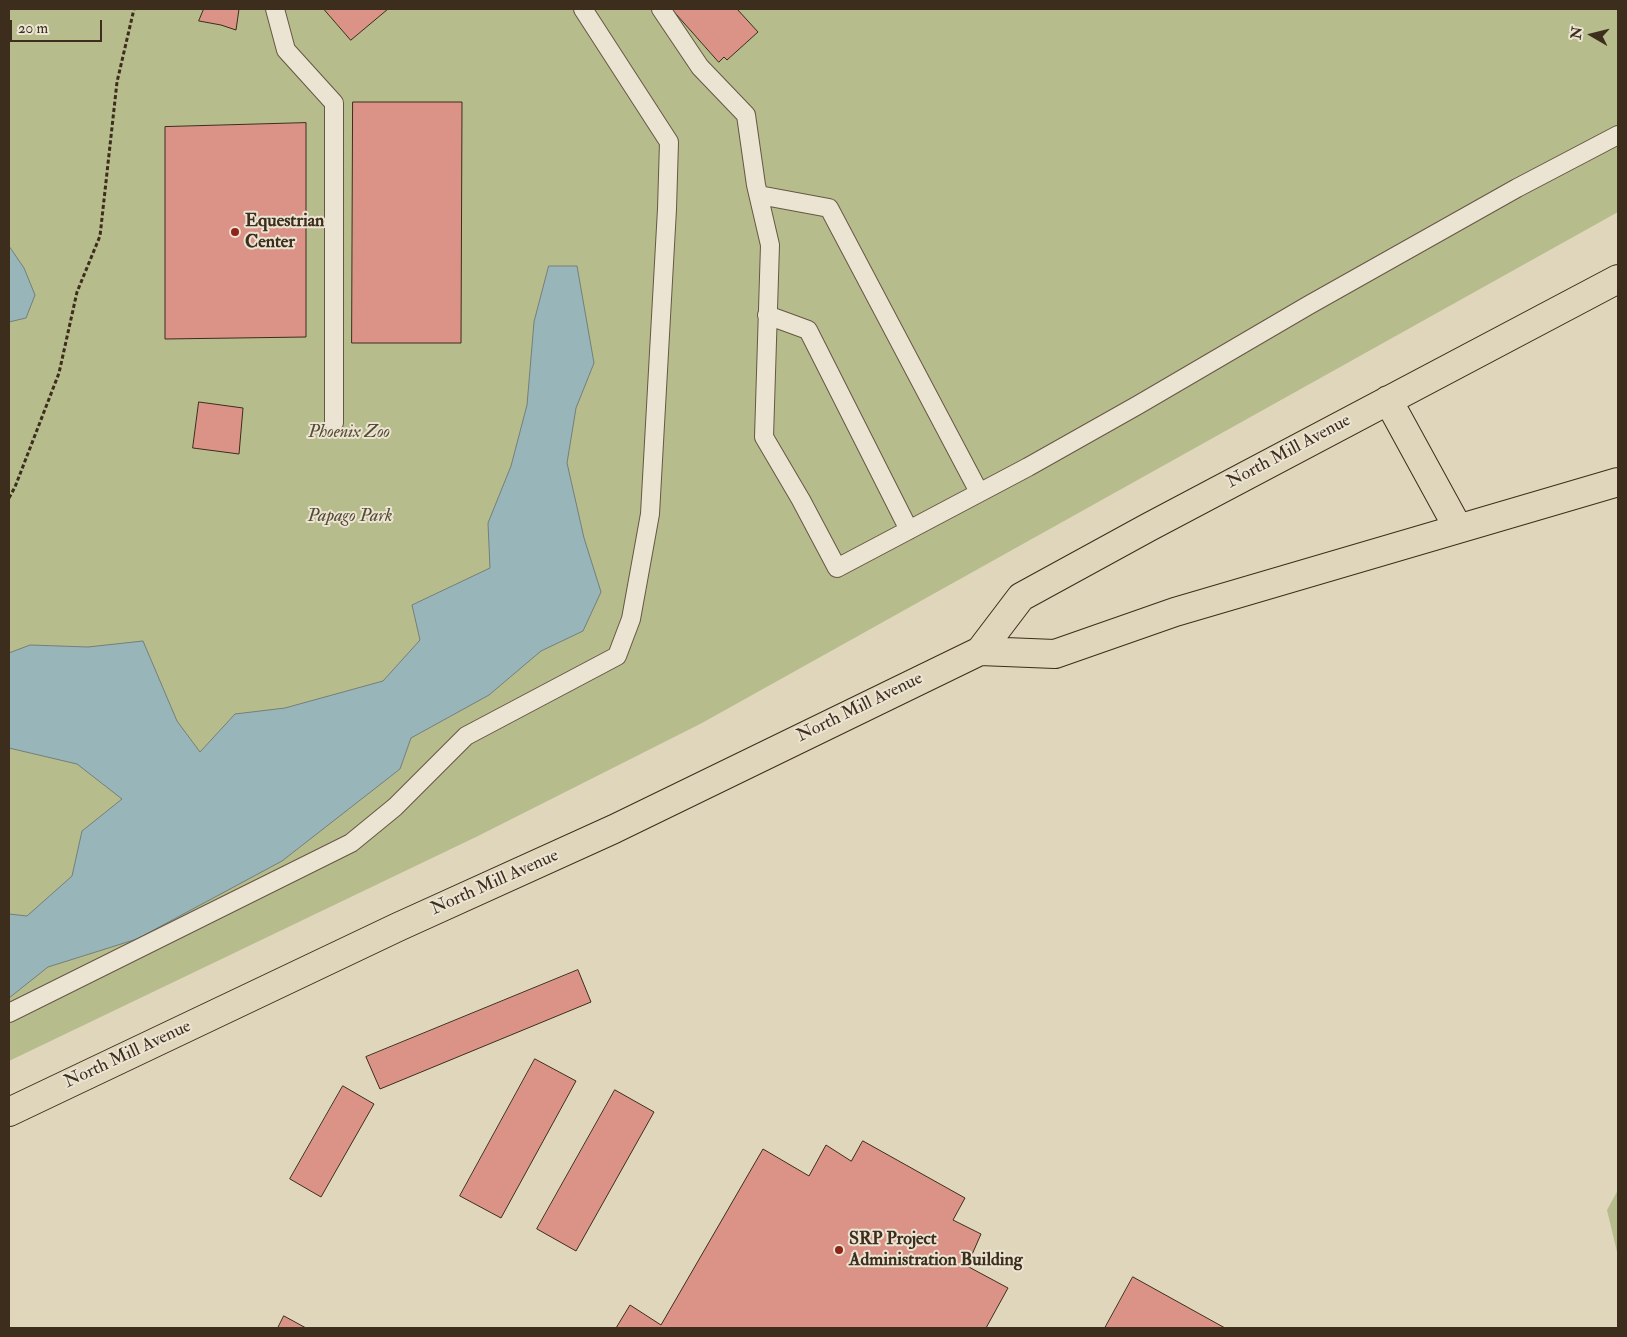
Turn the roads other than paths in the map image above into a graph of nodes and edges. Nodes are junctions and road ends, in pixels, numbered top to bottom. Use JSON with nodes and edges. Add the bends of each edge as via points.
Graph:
{"nodes":[{"id":1,"x":275,"y":9,"type":"edge"},
{"id":2,"x":583,"y":9,"type":"edge"},
{"id":3,"x":661,"y":9,"type":"edge"},
{"id":4,"x":1618,"y":135,"type":"edge"},
{"id":5,"x":759,"y":195,"type":"junction"},
{"id":6,"x":1618,"y":279,"type":"edge"},
{"id":7,"x":767,"y":315,"type":"junction"},
{"id":8,"x":1388,"y":400,"type":"junction"},
{"id":9,"x":334,"y":423,"type":"dead end"},
{"id":10,"x":1618,"y":482,"type":"edge"},
{"id":11,"x":979,"y":492,"type":"junction"},
{"id":12,"x":1458,"y":528,"type":"junction"},
{"id":13,"x":909,"y":530,"type":"junction"},
{"id":14,"x":980,"y":651,"type":"junction"},
{"id":15,"x":9,"y":1013,"type":"edge"},
{"id":16,"x":9,"y":1112,"type":"edge"}],
"edges":[{"from":1,"to":9,"type":"lane","via":[[286,50],[334,103]]},
{"from":2,"to":15,"type":"lane","via":[[669,142],[650,514],[631,619],[616,656],[466,736],[396,807],[351,843]]},
{"from":3,"to":5,"type":"lane","via":[[700,67],[746,115]]},
{"from":4,"to":11,"type":"lane","via":[[1517,188],[1130,410]]},
{"from":5,"to":7,"type":"lane","via":[[770,245]]},
{"from":5,"to":11,"type":"lane","via":[[829,208]]},
{"from":6,"to":8,"type":"main road","name":"North Mill Avenue"},
{"from":7,"to":13,"type":"lane","via":[[808,330]]},
{"from":7,"to":13,"type":"lane","via":[[764,436],[837,568]]},
{"from":8,"to":12,"type":"main road"},
{"from":8,"to":14,"type":"main road","name":"North Mill Avenue","via":[[1021,597]]},
{"from":10,"to":12,"type":"main road","name":"North Mill Avenue"},
{"from":11,"to":13,"type":"lane"},
{"from":12,"to":14,"type":"main road","name":"North Mill Avenue","via":[[1175,612],[1055,654]]},
{"from":14,"to":16,"type":"main road","name":"North Mill Avenue","via":[[614,829],[398,927]]}]}
